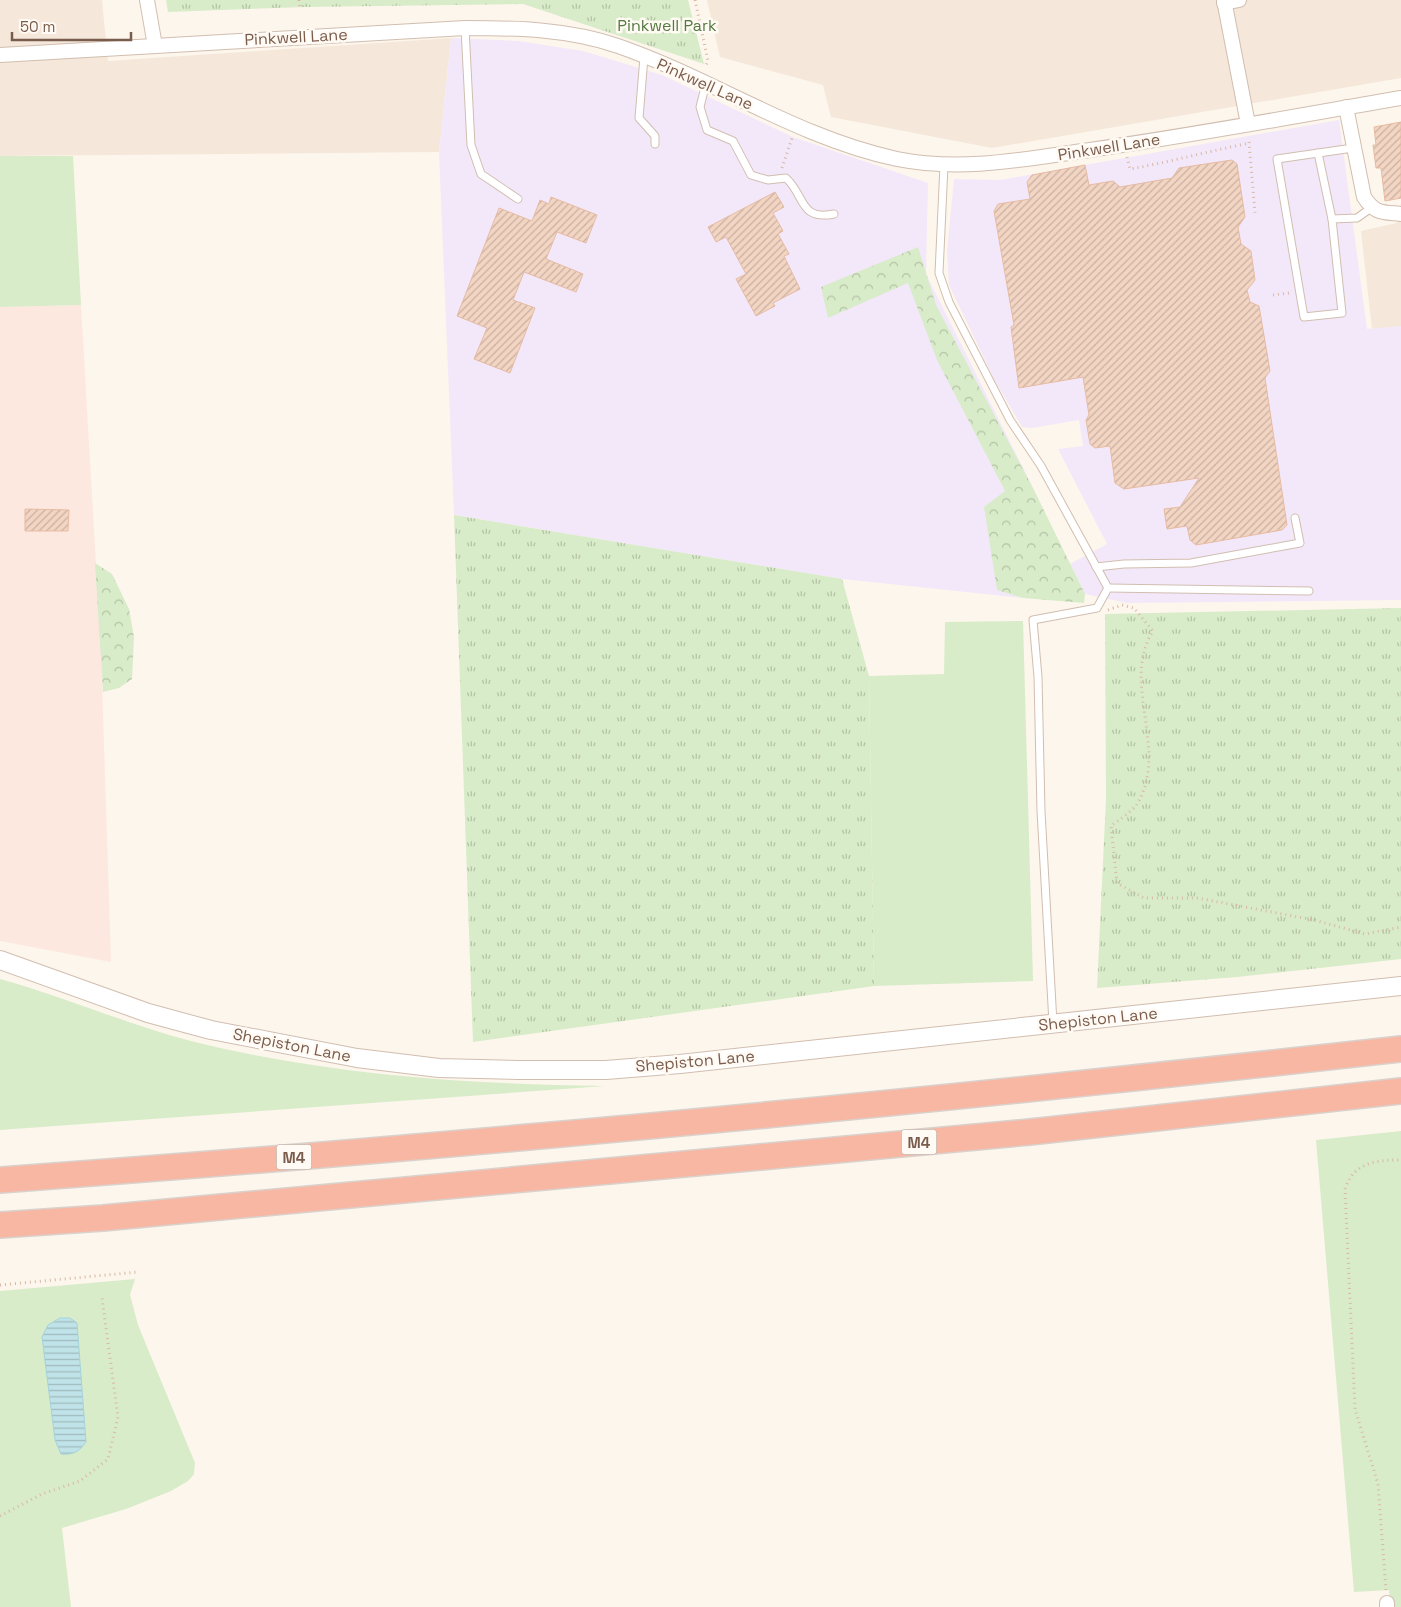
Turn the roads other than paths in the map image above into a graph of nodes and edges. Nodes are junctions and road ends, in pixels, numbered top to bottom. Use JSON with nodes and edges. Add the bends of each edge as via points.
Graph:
{"nodes":[{"id":1,"x":147,"y":0,"type":"edge"},
{"id":2,"x":1239,"y":0,"type":"edge"},
{"id":3,"x":1224,"y":1,"type":"edge"},
{"id":4,"x":465,"y":28,"type":"junction"},
{"id":5,"x":155,"y":46,"type":"junction"},
{"id":6,"x":0,"y":55,"type":"edge"},
{"id":7,"x":644,"y":57,"type":"junction"},
{"id":8,"x":702,"y":81,"type":"junction"},
{"id":9,"x":1401,"y":98,"type":"edge"},
{"id":10,"x":1346,"y":107,"type":"junction"},
{"id":11,"x":1248,"y":124,"type":"junction"},
{"id":12,"x":655,"y":144,"type":"dead end"},
{"id":13,"x":1353,"y":148,"type":"junction"},
{"id":14,"x":1318,"y":153,"type":"junction"},
{"id":15,"x":944,"y":165,"type":"junction"},
{"id":16,"x":518,"y":199,"type":"dead end"},
{"id":17,"x":1370,"y":208,"type":"junction"},
{"id":18,"x":834,"y":214,"type":"dead end"},
{"id":19,"x":1401,"y":214,"type":"edge"},
{"id":20,"x":1332,"y":219,"type":"junction"},
{"id":21,"x":1295,"y":518,"type":"dead end"},
{"id":22,"x":1096,"y":567,"type":"junction"},
{"id":23,"x":1108,"y":588,"type":"junction"},
{"id":24,"x":1309,"y":591,"type":"dead end"},
{"id":25,"x":0,"y":960,"type":"edge"},
{"id":26,"x":1401,"y":986,"type":"edge"},
{"id":27,"x":1053,"y":1024,"type":"junction"},
{"id":28,"x":1401,"y":1048,"type":"edge"},
{"id":29,"x":1401,"y":1091,"type":"edge"},
{"id":30,"x":0,"y":1172,"type":"edge"},
{"id":31,"x":55,"y":1176,"type":"junction"},
{"id":32,"x":0,"y":1180,"type":"edge"},
{"id":33,"x":0,"y":1225,"type":"edge"}],
"edges":[{"from":1,"to":5,"type":"street"},
{"from":2,"to":3,"type":"street"},
{"from":3,"to":11,"type":"street"},
{"from":4,"to":5,"type":"street","name":"Pinkwell Lane"},
{"from":4,"to":7,"type":"street","name":"Pinkwell Lane","via":[[536,29],[576,34]]},
{"from":4,"to":16,"type":"lane","via":[[471,145],[481,174]]},
{"from":5,"to":6,"type":"street","name":"Pinkwell Lane"},
{"from":7,"to":8,"type":"street","name":"Pinkwell Lane"},
{"from":7,"to":12,"type":"lane","via":[[639,118],[655,136]]},
{"from":8,"to":15,"type":"street","name":"Pinkwell Lane","via":[[827,138],[869,152]]},
{"from":8,"to":18,"type":"lane","via":[[700,107],[707,130],[733,142],[751,175],[768,180],[786,178],[806,209],[824,216]]},
{"from":9,"to":10,"type":"street","name":"Pinkwell Lane"},
{"from":10,"to":11,"type":"street","name":"Pinkwell Lane"},
{"from":10,"to":13,"type":"street"},
{"from":11,"to":15,"type":"street","name":"Pinkwell Lane","via":[[992,164]]},
{"from":13,"to":14,"type":"lane"},
{"from":13,"to":17,"type":"street","via":[[1364,197]]},
{"from":14,"to":20,"type":"lane"},
{"from":14,"to":20,"type":"lane","via":[[1277,159],[1304,317],[1342,313]]},
{"from":15,"to":22,"type":"lane","via":[[938,272],[949,302],[1010,420],[1041,466]]},
{"from":17,"to":19,"type":"street"},
{"from":17,"to":20,"type":"lane","via":[[1357,218]]},
{"from":21,"to":22,"type":"lane","via":[[1300,543],[1191,563]]},
{"from":22,"to":23,"type":"lane"},
{"from":23,"to":24,"type":"lane"},
{"from":23,"to":27,"type":"lane","via":[[1097,608],[1033,620]]},
{"from":25,"to":27,"type":"street","name":"Shepiston Lane","via":[[148,1013],[211,1030],[357,1058],[439,1068],[606,1070]]},
{"from":26,"to":27,"type":"street","name":"Shepiston Lane"},
{"from":28,"to":31,"type":"highway","number":"M4","via":[[947,1097]]},
{"from":29,"to":33,"type":"highway","number":"M4","via":[[981,1136],[132,1216]]},
{"from":30,"to":31,"type":"highway","number":"M4"},
{"from":31,"to":32,"type":"highway","number":"M4"}]}
